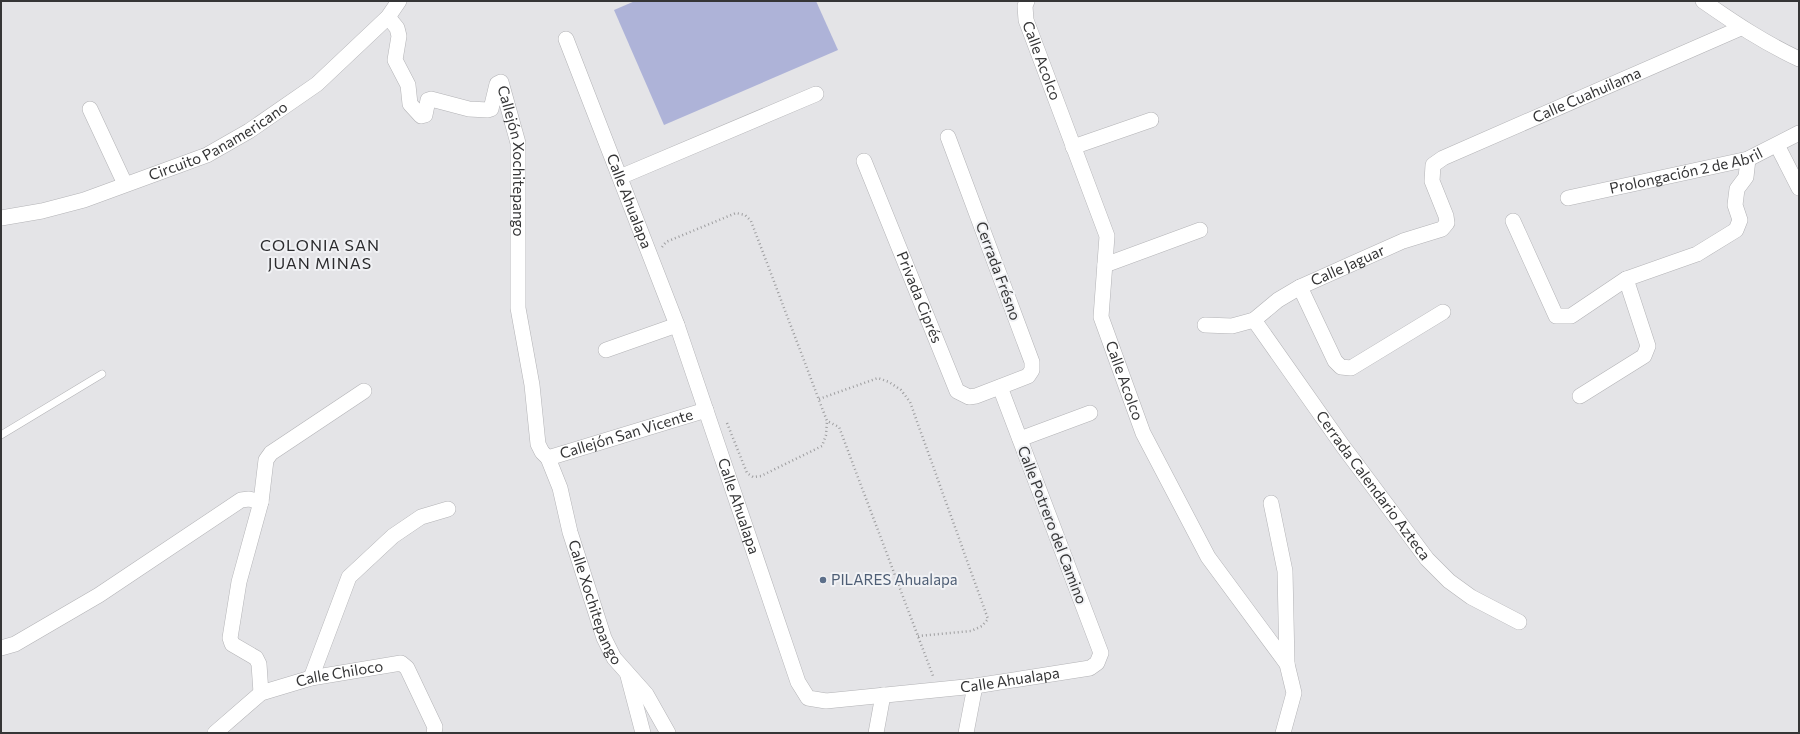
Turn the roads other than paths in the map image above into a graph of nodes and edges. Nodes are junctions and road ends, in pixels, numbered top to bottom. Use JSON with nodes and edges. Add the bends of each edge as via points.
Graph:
{"nodes":[{"id":1,"x":399,"y":1,"type":"edge"},
{"id":2,"x":1027,"y":1,"type":"edge"},
{"id":3,"x":1703,"y":1,"type":"edge"},
{"id":4,"x":388,"y":18,"type":"junction"},
{"id":5,"x":1741,"y":28,"type":"junction"},
{"id":6,"x":566,"y":39,"type":"dead end"},
{"id":7,"x":1799,"y":59,"type":"edge"},
{"id":8,"x":816,"y":94,"type":"dead end"},
{"id":9,"x":90,"y":110,"type":"dead end"},
{"id":10,"x":1151,"y":120,"type":"dead end"},
{"id":11,"x":1799,"y":133,"type":"edge"},
{"id":12,"x":948,"y":137,"type":"dead end"},
{"id":13,"x":1777,"y":145,"type":"junction"},
{"id":14,"x":1073,"y":147,"type":"junction"},
{"id":15,"x":1748,"y":159,"type":"junction"},
{"id":16,"x":864,"y":161,"type":"dead end"},
{"id":17,"x":620,"y":177,"type":"junction"},
{"id":18,"x":125,"y":184,"type":"junction"},
{"id":19,"x":1799,"y":188,"type":"edge"},
{"id":20,"x":1568,"y":198,"type":"dead end"},
{"id":21,"x":1,"y":218,"type":"edge"},
{"id":22,"x":1513,"y":221,"type":"dead end"},
{"id":23,"x":1447,"y":223,"type":"joint"},
{"id":24,"x":1200,"y":230,"type":"dead end"},
{"id":25,"x":1105,"y":265,"type":"junction"},
{"id":26,"x":1626,"y":279,"type":"junction"},
{"id":27,"x":1300,"y":287,"type":"junction"},
{"id":28,"x":1444,"y":312,"type":"dead end"},
{"id":29,"x":1254,"y":320,"type":"junction"},
{"id":30,"x":677,"y":325,"type":"junction"},
{"id":31,"x":1205,"y":325,"type":"dead end"},
{"id":32,"x":606,"y":350,"type":"dead end"},
{"id":33,"x":102,"y":374,"type":"dead end"},
{"id":34,"x":1000,"y":387,"type":"junction"},
{"id":35,"x":364,"y":391,"type":"dead end"},
{"id":36,"x":1580,"y":396,"type":"dead end"},
{"id":37,"x":706,"y":410,"type":"junction"},
{"id":38,"x":1090,"y":413,"type":"dead end"},
{"id":39,"x":1,"y":435,"type":"edge"},
{"id":40,"x":1020,"y":439,"type":"junction"},
{"id":41,"x":548,"y":458,"type":"junction"},
{"id":42,"x":261,"y":502,"type":"junction"},
{"id":43,"x":1272,"y":503,"type":"dead end"},
{"id":44,"x":448,"y":509,"type":"dead end"},
{"id":45,"x":1519,"y":622,"type":"dead end"},
{"id":46,"x":1,"y":648,"type":"edge"},
{"id":47,"x":1097,"y":663,"type":"joint"},
{"id":48,"x":1287,"y":664,"type":"junction"},
{"id":49,"x":628,"y":675,"type":"junction"},
{"id":50,"x":311,"y":678,"type":"junction"},
{"id":51,"x":975,"y":686,"type":"junction"},
{"id":52,"x":261,"y":693,"type":"junction"},
{"id":53,"x":883,"y":695,"type":"junction"},
{"id":54,"x":215,"y":733,"type":"edge"},
{"id":55,"x":434,"y":733,"type":"edge"},
{"id":56,"x":643,"y":733,"type":"edge"},
{"id":57,"x":668,"y":733,"type":"edge"},
{"id":58,"x":876,"y":733,"type":"edge"},
{"id":59,"x":966,"y":733,"type":"edge"},
{"id":60,"x":1283,"y":733,"type":"edge"}],
"edges":[{"from":1,"to":4,"type":"street","name":"Circuito Panamericano"},
{"from":2,"to":14,"type":"street","name":"Calle Acolco","via":[[1026,20]]},
{"from":3,"to":5,"type":"street"},
{"from":4,"to":18,"type":"street","name":"Circuito Panamericano","via":[[317,84],[249,131],[207,155]]},
{"from":4,"to":41,"type":"street","name":"Callejón Xochitepango","via":[[399,36],[395,60],[408,85],[410,104],[421,116],[425,115],[428,100],[431,99],[469,109],[491,109],[497,84],[501,82],[518,143],[518,308],[532,385],[538,444]]},
{"from":5,"to":7,"type":"street"},
{"from":5,"to":23,"type":"street","name":"Calle Cuahuilama","via":[[1443,158],[1434,165],[1432,181]]},
{"from":6,"to":17,"type":"street","name":"Calle Ahualapa"},
{"from":8,"to":17,"type":"street"},
{"from":9,"to":18,"type":"street"},
{"from":10,"to":14,"type":"street"},
{"from":11,"to":13,"type":"street","name":"Prolongación 2 de Abril"},
{"from":12,"to":34,"type":"street","name":"Cerrada Frésno","via":[[1032,362],[1032,370],[1028,376]]},
{"from":13,"to":15,"type":"street","name":"Prolongación 2 de Abril"},
{"from":13,"to":19,"type":"street"},
{"from":14,"to":25,"type":"street","name":"Calle Acolco","via":[[1107,236]]},
{"from":15,"to":20,"type":"street","name":"Prolongación 2 de Abril"},
{"from":15,"to":26,"type":"street","via":[[1746,177],[1737,189],[1735,205],[1740,220],[1736,230],[1697,254]]},
{"from":16,"to":34,"type":"street","name":"Privada Ciprés","via":[[957,391],[969,397]]},
{"from":17,"to":30,"type":"street","name":"Calle Ahualapa"},
{"from":18,"to":21,"type":"street","name":"Circuito Panamericano","via":[[84,200]]},
{"from":22,"to":26,"type":"street","via":[[1556,316],[1572,316]]},
{"from":23,"to":27,"type":"street","name":"Calle Jaguar","via":[[1442,229],[1403,241]]},
{"from":24,"to":25,"type":"street"},
{"from":25,"to":48,"type":"street","name":"Calle Acolco","via":[[1101,317],[1143,433],[1208,557]]},
{"from":26,"to":36,"type":"street","via":[[1648,346],[1644,356]]},
{"from":27,"to":28,"type":"street","via":[[1335,361],[1341,367],[1351,368]]},
{"from":27,"to":29,"type":"street","name":"Calle Jaguar","via":[[1278,300]]},
{"from":29,"to":31,"type":"street","via":[[1232,326]]},
{"from":29,"to":45,"type":"street","name":"Cerrada Calendario Azteca","via":[[1342,446],[1427,559],[1449,581],[1471,597]]},
{"from":30,"to":32,"type":"street"},
{"from":30,"to":37,"type":"street","name":"Calle Ahualapa"},
{"from":33,"to":39,"type":"lane"},
{"from":34,"to":40,"type":"street","name":"Calle Potrero del Camino"},
{"from":35,"to":42,"type":"street","via":[[271,452],[266,460]]},
{"from":37,"to":41,"type":"street","name":"Callejón San Vicente"},
{"from":37,"to":53,"type":"street","name":"Calle Ahualapa","via":[[798,682],[808,698],[826,701]]},
{"from":38,"to":40,"type":"street"},
{"from":40,"to":47,"type":"street","name":"Calle Potrero del Camino","via":[[1101,653]]},
{"from":41,"to":49,"type":"street","name":"Calle Xochitepango","via":[[560,488],[570,532],[604,638],[614,658]]},
{"from":42,"to":46,"type":"street","via":[[241,500],[99,595],[16,644]]},
{"from":42,"to":52,"type":"street","via":[[238,582],[230,638],[232,644],[256,658],[259,664]]},
{"from":43,"to":48,"type":"street","via":[[1285,571]]},
{"from":44,"to":50,"type":"street","via":[[421,517],[393,536],[349,577]]},
{"from":47,"to":51,"type":"street","name":"Calle Ahualapa","via":[[1090,668]]},
{"from":48,"to":60,"type":"street","name":"Calle Acolco","via":[[1294,693]]},
{"from":49,"to":56,"type":"street"},
{"from":49,"to":57,"type":"street","name":"Calle Xochitepango","via":[[646,694]]},
{"from":50,"to":52,"type":"street","name":"Calle Chiloco"},
{"from":50,"to":55,"type":"street","name":"Calle Chiloco","via":[[401,663],[406,668],[435,727]]},
{"from":51,"to":53,"type":"street","name":"Calle Ahualapa"},
{"from":51,"to":59,"type":"street"},
{"from":52,"to":54,"type":"street","name":"Calle Chiloco"},
{"from":53,"to":58,"type":"street"}]}
